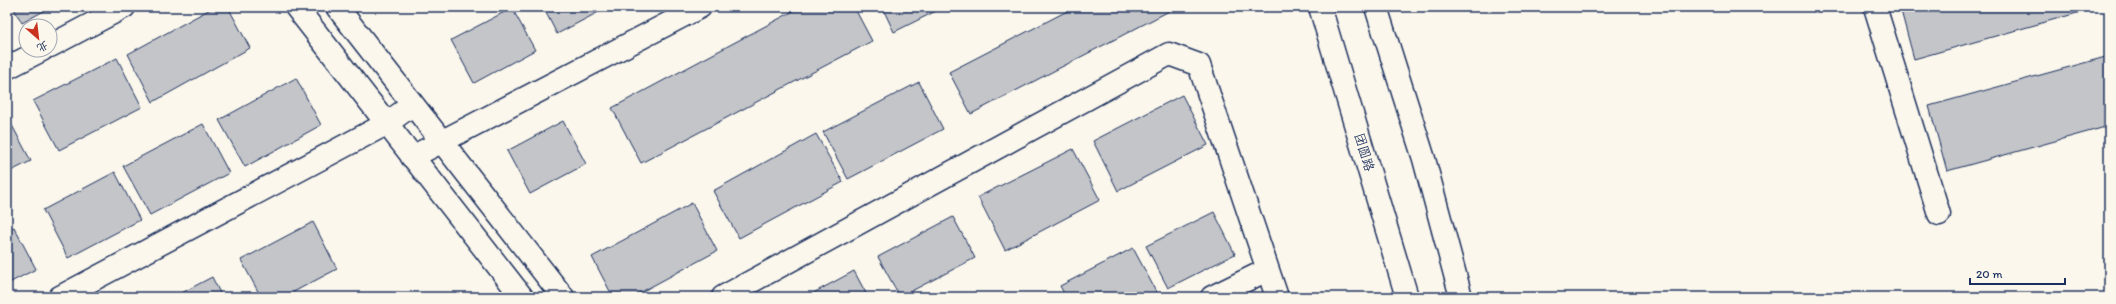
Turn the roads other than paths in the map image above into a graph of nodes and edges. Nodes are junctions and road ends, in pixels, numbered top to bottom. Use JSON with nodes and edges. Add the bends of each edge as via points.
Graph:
{"nodes":[{"id":1,"x":124,"y":7,"type":"edge"},
{"id":2,"x":296,"y":7,"type":"edge"},
{"id":3,"x":337,"y":7,"type":"edge"},
{"id":4,"x":700,"y":7,"type":"edge"},
{"id":5,"x":1320,"y":7,"type":"edge"},
{"id":6,"x":1376,"y":7,"type":"edge"},
{"id":7,"x":1875,"y":7,"type":"edge"},
{"id":8,"x":58,"y":42,"type":"edge"},
{"id":9,"x":26,"y":58,"type":"edge"},
{"id":10,"x":7,"y":68,"type":"edge"},
{"id":11,"x":412,"y":105,"type":"junction"},
{"id":12,"x":386,"y":124,"type":"junction"},
{"id":13,"x":440,"y":141,"type":"junction"},
{"id":14,"x":412,"y":157,"type":"junction"},
{"id":15,"x":1939,"y":214,"type":"dead end"},
{"id":16,"x":1268,"y":270,"type":"junction"},
{"id":17,"x":60,"y":297,"type":"edge"},
{"id":18,"x":522,"y":297,"type":"edge"},
{"id":19,"x":563,"y":297,"type":"edge"},
{"id":20,"x":723,"y":297,"type":"edge"},
{"id":21,"x":1212,"y":297,"type":"edge"},
{"id":22,"x":1276,"y":297,"type":"edge"},
{"id":23,"x":1407,"y":297,"type":"edge"},
{"id":24,"x":1461,"y":297,"type":"edge"}],
"edges":[{"from":1,"to":8,"type":"street"},
{"from":2,"to":12,"type":"street"},
{"from":3,"to":11,"type":"street"},
{"from":4,"to":13,"type":"street"},
{"from":5,"to":23,"type":"street","name":"团圆路"},
{"from":6,"to":24,"type":"street","via":[[1424,159]]},
{"from":7,"to":15,"type":"street"},
{"from":9,"to":10,"type":"street"},
{"from":11,"to":12,"type":"street"},
{"from":11,"to":13,"type":"street"},
{"from":12,"to":14,"type":"street"},
{"from":12,"to":17,"type":"street"},
{"from":13,"to":14,"type":"street"},
{"from":13,"to":19,"type":"street"},
{"from":14,"to":18,"type":"street"},
{"from":16,"to":20,"type":"street","via":[[1198,65],[1169,54]]},
{"from":16,"to":21,"type":"street"},
{"from":16,"to":22,"type":"street"}]}
